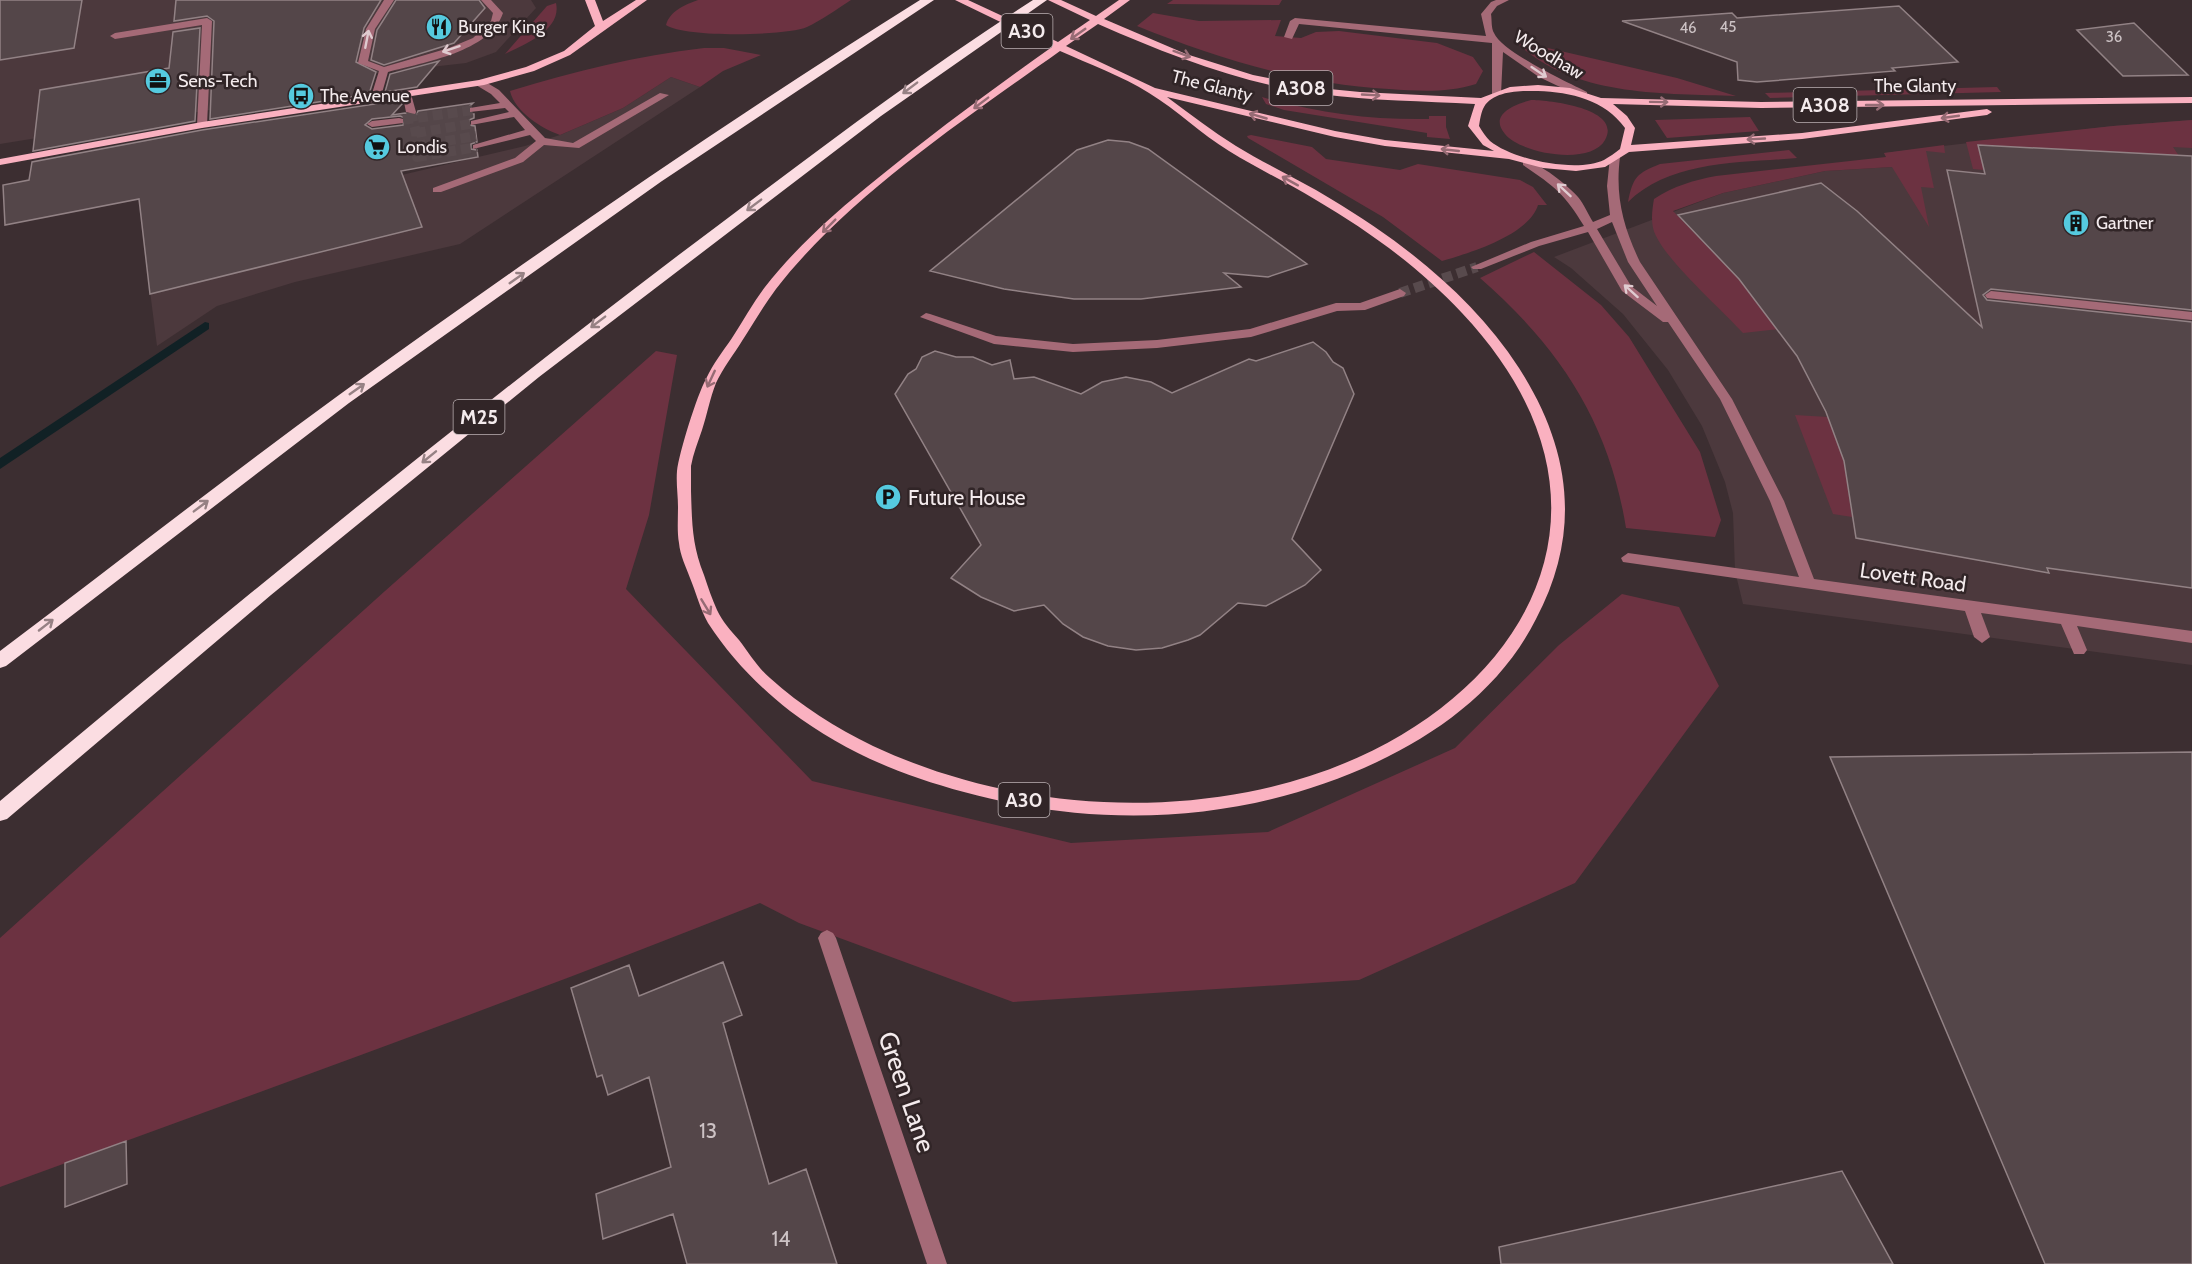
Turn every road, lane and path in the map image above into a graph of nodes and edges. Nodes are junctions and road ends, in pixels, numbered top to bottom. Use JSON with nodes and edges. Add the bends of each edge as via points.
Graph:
{"nodes":[{"id":1,"x":388,"y":0,"type":"edge"},
{"id":2,"x":486,"y":0,"type":"edge"},
{"id":3,"x":590,"y":0,"type":"edge"},
{"id":4,"x":642,"y":0,"type":"edge"},
{"id":5,"x":928,"y":0,"type":"edge"},
{"id":6,"x":960,"y":0,"type":"edge"},
{"id":7,"x":1041,"y":0,"type":"edge"},
{"id":8,"x":1053,"y":0,"type":"edge"},
{"id":9,"x":1125,"y":0,"type":"edge"},
{"id":10,"x":1504,"y":0,"type":"edge"},
{"id":11,"x":600,"y":27,"type":"junction"},
{"id":12,"x":115,"y":36,"type":"dead end"},
{"id":13,"x":1289,"y":37,"type":"dead end"},
{"id":14,"x":1496,"y":42,"type":"junction"},
{"id":15,"x":384,"y":70,"type":"junction"},
{"id":16,"x":480,"y":82,"type":"junction"},
{"id":17,"x":1152,"y":90,"type":"junction"},
{"id":18,"x":406,"y":94,"type":"junction"},
{"id":19,"x":1496,"y":94,"type":"junction"},
{"id":20,"x":1583,"y":94,"type":"junction"},
{"id":21,"x":664,"y":95,"type":"dead end"},
{"id":22,"x":375,"y":100,"type":"junction"},
{"id":23,"x":2192,"y":100,"type":"edge"},
{"id":24,"x":1483,"y":101,"type":"junction"},
{"id":25,"x":1600,"y":101,"type":"junction"},
{"id":26,"x":2049,"y":104,"type":"junction"},
{"id":27,"x":507,"y":105,"type":"junction"},
{"id":28,"x":474,"y":110,"type":"tunnel mouth"},
{"id":29,"x":411,"y":112,"type":"tunnel mouth"},
{"id":30,"x":519,"y":117,"type":"junction"},
{"id":31,"x":399,"y":121,"type":"tunnel mouth"},
{"id":32,"x":475,"y":123,"type":"tunnel mouth"},
{"id":33,"x":372,"y":124,"type":"dead end"},
{"id":34,"x":202,"y":125,"type":"junction"},
{"id":35,"x":532,"y":131,"type":"junction"},
{"id":36,"x":542,"y":141,"type":"junction"},
{"id":37,"x":1625,"y":149,"type":"junction"},
{"id":38,"x":1508,"y":156,"type":"junction"},
{"id":39,"x":1616,"y":157,"type":"junction"},
{"id":40,"x":0,"y":162,"type":"edge"},
{"id":41,"x":1527,"y":163,"type":"junction"},
{"id":42,"x":437,"y":190,"type":"dead end"},
{"id":43,"x":1616,"y":216,"type":"junction"},
{"id":44,"x":1590,"y":228,"type":"junction"},
{"id":45,"x":1477,"y":267,"type":"tunnel mouth"},
{"id":46,"x":1400,"y":293,"type":"tunnel mouth"},
{"id":47,"x":1991,"y":295,"type":"dead end"},
{"id":48,"x":2192,"y":316,"type":"edge"},
{"id":49,"x":926,"y":317,"type":"dead end"},
{"id":50,"x":1677,"y":326,"type":"junction"},
{"id":51,"x":1628,"y":558,"type":"dead end"},
{"id":52,"x":1809,"y":584,"type":"junction"},
{"id":53,"x":1971,"y":606,"type":"junction"},
{"id":54,"x":2066,"y":619,"type":"junction"},
{"id":55,"x":1982,"y":637,"type":"dead end"},
{"id":56,"x":2192,"y":637,"type":"edge"},
{"id":57,"x":2079,"y":650,"type":"dead end"},
{"id":58,"x":0,"y":661,"type":"edge"},
{"id":59,"x":0,"y":813,"type":"edge"},
{"id":60,"x":827,"y":938,"type":"dead end"},
{"id":61,"x":937,"y":1264,"type":"edge"}],
"edges":[{"from":15,"to":1,"type":"street","one_way":true,"via":[[363,63],[367,33]]},
{"from":2,"to":15,"type":"street","one_way":true,"via":[[498,13],[495,22],[476,40]]},
{"from":3,"to":11,"type":"main road"},
{"from":4,"to":11,"type":"main road"},
{"from":58,"to":5,"type":"highway","one_way":true,"via":[[344,399],[676,165]]},
{"from":6,"to":17,"type":"main road","name":"The Glanty","number":"A30"},
{"from":7,"to":59,"type":"highway","number":"M25","one_way":true,"via":[[974,42],[564,348],[193,648]]},
{"from":8,"to":24,"type":"main road","name":"The Glanty","number":"A308","one_way":true,"via":[[1198,61],[1280,84],[1356,94]]},
{"from":9,"to":17,"type":"main road","number":"A30","one_way":true,"via":[[1028,68],[854,202],[798,256],[723,353],[692,426],[682,476],[681,522],[687,559],[700,597],[728,642],[766,684],[802,716],[847,743],[925,775],[1003,797],[1097,809],[1197,807],[1276,793],[1351,770],[1437,721],[1475,690],[1517,641],[1547,587],[1554,559],[1561,493],[1552,456],[1527,392],[1490,339],[1407,256],[1341,210],[1221,142]]},
{"from":10,"to":14,"type":"street","name":"Woodhaw","via":[[1486,14],[1488,29]]},
{"from":11,"to":16,"type":"main road","via":[[567,53],[530,69]]},
{"from":12,"to":34,"type":"street","via":[[207,21]]},
{"from":13,"to":14,"type":"street","via":[[1296,21]]},
{"from":14,"to":19,"type":"street","name":"Woodhaw"},
{"from":14,"to":20,"type":"street","name":"Woodhaw","one_way":true,"via":[[1543,75]]},
{"from":15,"to":22,"type":"street"},
{"from":16,"to":18,"type":"main road"},
{"from":16,"to":27,"type":"street"},
{"from":38,"to":17,"type":"main road","name":"The Glanty","number":"A308","one_way":true,"via":[[1335,134]]},
{"from":18,"to":22,"type":"main road"},
{"from":18,"to":29,"type":"street"},
{"from":19,"to":20,"type":"main road","via":[[1529,87]]},
{"from":19,"to":24,"type":"main road"},
{"from":20,"to":25,"type":"main road"},
{"from":21,"to":36,"type":"street","via":[[575,146]]},
{"from":22,"to":34,"type":"main road"},
{"from":23,"to":26,"type":"main road","name":"The Glanty","number":"A308"},
{"from":24,"to":38,"type":"main road","via":[[1474,114],[1475,128],[1486,143]]},
{"from":25,"to":26,"type":"main road","name":"The Glanty","number":"A308","one_way":true},
{"from":25,"to":37,"type":"main road","via":[[1619,114],[1630,128]]},
{"from":26,"to":37,"type":"main road","name":"The Glanty","number":"A308","one_way":true,"via":[[1803,136]]},
{"from":27,"to":28,"type":"street"},
{"from":27,"to":30,"type":"street"},
{"from":30,"to":32,"type":"street"},
{"from":30,"to":35,"type":"street"},
{"from":30,"to":35,"type":"street","via":[[477,141]]},
{"from":31,"to":33,"type":"street"},
{"from":34,"to":40,"type":"main road"},
{"from":35,"to":36,"type":"street"},
{"from":36,"to":42,"type":"street","via":[[519,160]]},
{"from":37,"to":39,"type":"main road"},
{"from":38,"to":41,"type":"main road"},
{"from":39,"to":41,"type":"main road","via":[[1567,168]]},
{"from":39,"to":43,"type":"street","via":[[1611,185]]},
{"from":44,"to":41,"type":"street","one_way":true,"via":[[1564,189]]},
{"from":43,"to":44,"type":"street"},
{"from":43,"to":50,"type":"street","via":[[1634,262]]},
{"from":44,"to":45,"type":"street"},
{"from":50,"to":44,"type":"street","one_way":true,"via":[[1626,288]]},
{"from":46,"to":49,"type":"street","via":[[1361,307],[1336,307],[1251,333],[1157,344],[1074,348],[994,340]]},
{"from":47,"to":48,"type":"street"},
{"from":50,"to":52,"type":"street","via":[[1726,399],[1756,456]]},
{"from":51,"to":52,"type":"street","name":"Lovett Road"},
{"from":52,"to":53,"type":"street","name":"Lovett Road"},
{"from":53,"to":54,"type":"street","name":"Lovett Road"},
{"from":53,"to":55,"type":"street"},
{"from":54,"to":56,"type":"street","name":"Lovett Road"},
{"from":54,"to":57,"type":"street"},
{"from":60,"to":61,"type":"street","name":"Green Lane"}]}
